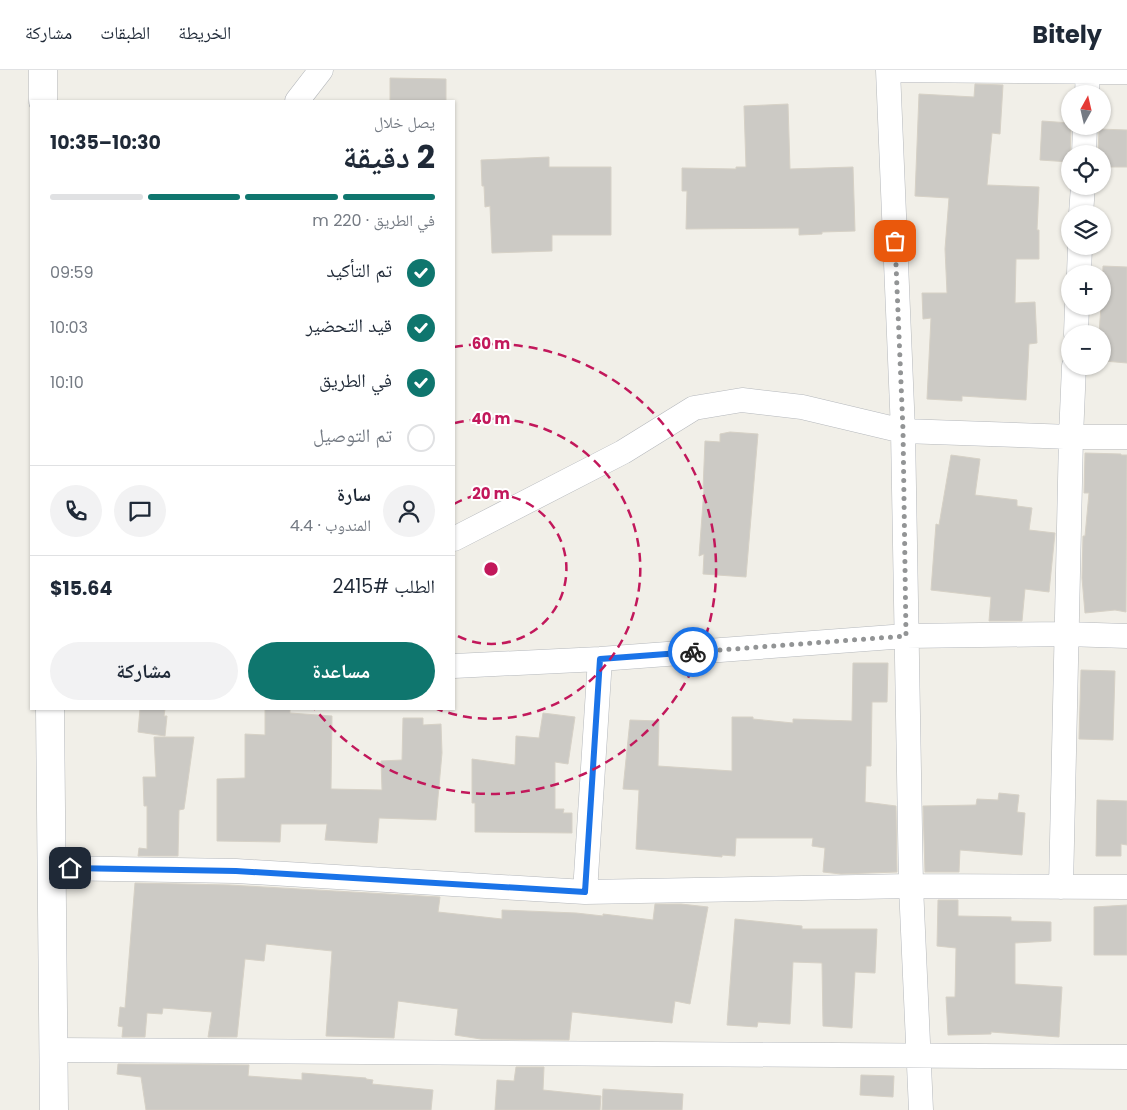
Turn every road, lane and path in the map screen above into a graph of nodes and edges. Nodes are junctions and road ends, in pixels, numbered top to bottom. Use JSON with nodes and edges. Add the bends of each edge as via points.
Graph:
{"nodes":[{"id":1,"x":43,"y":70,"type":"edge"},
{"id":2,"x":320,"y":70,"type":"edge"},
{"id":3,"x":1127,"y":72,"type":"edge"},
{"id":4,"x":1087,"y":79,"type":"edge"},
{"id":5,"x":43,"y":100,"type":"edge"},
{"id":6,"x":298,"y":100,"type":"edge"},
{"id":7,"x":1074,"y":375,"type":"edge"},
{"id":8,"x":903,"y":430,"type":"junction"},
{"id":9,"x":1071,"y":437,"type":"junction"},
{"id":10,"x":1127,"y":437,"type":"edge"},
{"id":11,"x":455,"y":538,"type":"edge"},
{"id":12,"x":1066,"y":634,"type":"junction"},
{"id":13,"x":906,"y":636,"type":"junction"},
{"id":14,"x":1127,"y":636,"type":"edge"},
{"id":15,"x":600,"y":659,"type":"junction"},
{"id":16,"x":455,"y":666,"type":"edge"},
{"id":17,"x":50,"y":710,"type":"edge"},
{"id":18,"x":52,"y":868,"type":"junction"},
{"id":19,"x":911,"y":886,"type":"junction"},
{"id":20,"x":1061,"y":887,"type":"junction"},
{"id":21,"x":1127,"y":888,"type":"edge"},
{"id":22,"x":585,"y":892,"type":"junction"},
{"id":23,"x":54,"y":1050,"type":"junction"},
{"id":24,"x":918,"y":1055,"type":"junction"},
{"id":25,"x":1127,"y":1057,"type":"edge"},
{"id":26,"x":54,"y":1110,"type":"edge"},
{"id":27,"x":921,"y":1110,"type":"edge"}],
"edges":[{"from":1,"to":5,"type":"street"},
{"from":2,"to":6,"type":"street"},
{"from":3,"to":4,"type":"street"},
{"from":4,"to":8,"type":"street","via":[[888,70]]},
{"from":7,"to":9,"type":"street"},
{"from":8,"to":9,"type":"street"},
{"from":8,"to":11,"type":"street","via":[[802,407],[742,400],[694,408],[623,452]]},
{"from":8,"to":13,"type":"street"},
{"from":9,"to":10,"type":"street"},
{"from":9,"to":12,"type":"street"},
{"from":12,"to":13,"type":"street"},
{"from":12,"to":14,"type":"street"},
{"from":12,"to":20,"type":"street"},
{"from":13,"to":15,"type":"street"},
{"from":13,"to":19,"type":"street"},
{"from":15,"to":16,"type":"street"},
{"from":15,"to":22,"type":"street"},
{"from":17,"to":18,"type":"street"},
{"from":18,"to":22,"type":"street","via":[[236,871]]},
{"from":18,"to":23,"type":"street"},
{"from":19,"to":20,"type":"street"},
{"from":19,"to":22,"type":"street"},
{"from":19,"to":24,"type":"street"},
{"from":20,"to":21,"type":"street"},
{"from":23,"to":24,"type":"street"},
{"from":23,"to":26,"type":"street"},
{"from":24,"to":25,"type":"street"},
{"from":24,"to":27,"type":"street"}]}
